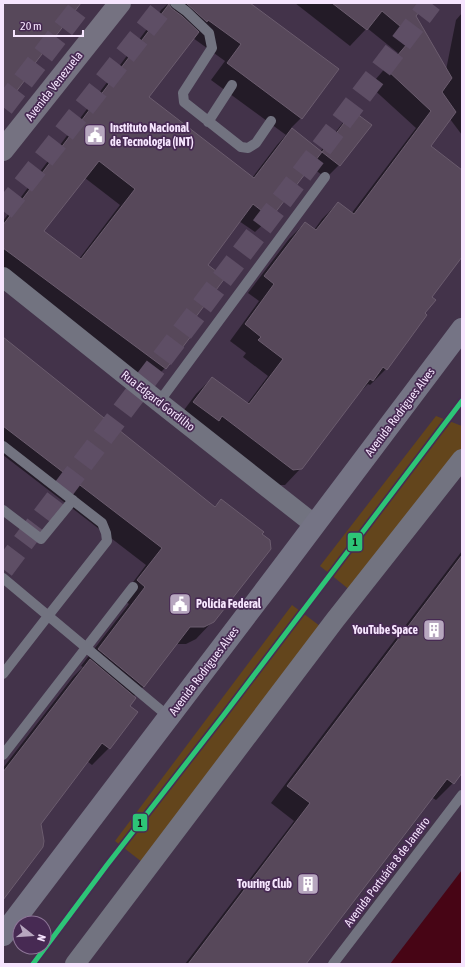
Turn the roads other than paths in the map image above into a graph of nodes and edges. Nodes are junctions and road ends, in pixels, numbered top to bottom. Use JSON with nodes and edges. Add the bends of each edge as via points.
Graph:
{"nodes":[{"id":1,"x":120,"y":3,"type":"edge"},
{"id":2,"x":176,"y":3,"type":"edge"},
{"id":3,"x":232,"y":85,"type":"dead end"},
{"id":4,"x":271,"y":121,"type":"dead end"},
{"id":5,"x":208,"y":122,"type":"junction"},
{"id":6,"x":3,"y":150,"type":"edge"},
{"id":7,"x":326,"y":177,"type":"dead end"},
{"id":8,"x":3,"y":277,"type":"edge"},
{"id":9,"x":462,"y":329,"type":"edge"},
{"id":10,"x":159,"y":402,"type":"junction"},
{"id":11,"x":3,"y":446,"type":"edge"},
{"id":12,"x":462,"y":459,"type":"edge"},
{"id":13,"x":73,"y":500,"type":"junction"},
{"id":14,"x":3,"y":510,"type":"edge"},
{"id":15,"x":315,"y":525,"type":"junction"},
{"id":16,"x":3,"y":578,"type":"edge"},
{"id":17,"x":133,"y":586,"type":"dead end"},
{"id":18,"x":48,"y":616,"type":"junction"},
{"id":19,"x":86,"y":648,"type":"junction"},
{"id":20,"x":3,"y":674,"type":"edge"},
{"id":21,"x":169,"y":717,"type":"junction"},
{"id":22,"x":3,"y":755,"type":"edge"},
{"id":23,"x":462,"y":795,"type":"edge"},
{"id":24,"x":3,"y":935,"type":"edge"},
{"id":25,"x":75,"y":964,"type":"edge"},
{"id":26,"x":333,"y":964,"type":"edge"}],
"edges":[{"from":1,"to":6,"type":"main road","name":"Avenida Venezuela"},
{"from":2,"to":5,"type":"lane","via":[[209,33],[212,48],[183,93],[184,102]]},
{"from":3,"to":5,"type":"lane"},
{"from":4,"to":5,"type":"lane","via":[[256,143],[248,148],[241,147]]},
{"from":7,"to":10,"type":"lane"},
{"from":8,"to":10,"type":"street","name":"Rua Edgard Gordilho"},
{"from":9,"to":15,"type":"street","name":"Avenida Rodrigues Alves"},
{"from":10,"to":15,"type":"street","name":"Rua Edgard Gordilho"},
{"from":11,"to":13,"type":"lane"},
{"from":12,"to":25,"type":"street","via":[[335,620]]},
{"from":13,"to":14,"type":"lane","via":[[42,540]]},
{"from":13,"to":18,"type":"lane","via":[[102,523],[107,541]]},
{"from":15,"to":21,"type":"street","name":"Avenida Rodrigues Alves"},
{"from":16,"to":18,"type":"lane"},
{"from":17,"to":19,"type":"lane"},
{"from":18,"to":19,"type":"lane"},
{"from":18,"to":20,"type":"lane"},
{"from":19,"to":21,"type":"lane"},
{"from":19,"to":22,"type":"lane"},
{"from":21,"to":24,"type":"street","name":"Avenida Rodrigues Alves"},
{"from":23,"to":26,"type":"lane","name":"Avenida Portuária 8 de Janeiro"}]}
